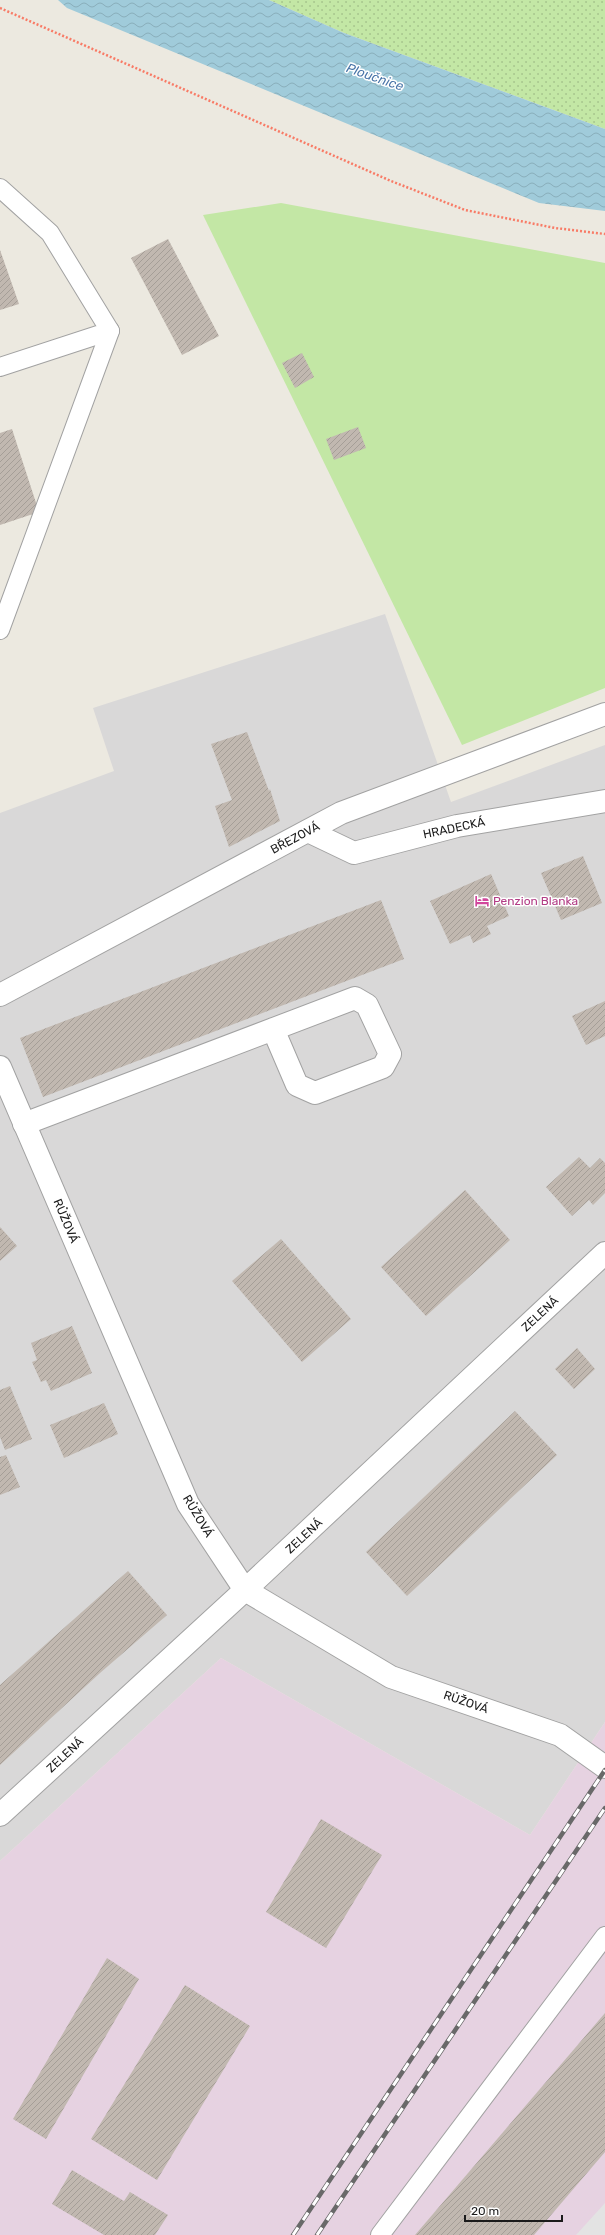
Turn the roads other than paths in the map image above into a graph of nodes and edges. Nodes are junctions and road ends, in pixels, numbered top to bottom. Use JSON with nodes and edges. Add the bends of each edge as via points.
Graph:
{"nodes":[{"id":1,"x":0,"y":188,"type":"edge"},
{"id":2,"x":110,"y":331,"type":"junction"},
{"id":3,"x":0,"y":367,"type":"edge"},
{"id":4,"x":0,"y":630,"type":"edge"},
{"id":5,"x":605,"y":714,"type":"edge"},
{"id":6,"x":605,"y":801,"type":"edge"},
{"id":7,"x":308,"y":831,"type":"junction"},
{"id":8,"x":0,"y":995,"type":"edge"},
{"id":9,"x":273,"y":1029,"type":"junction"},
{"id":10,"x":2,"y":1079,"type":"edge"},
{"id":11,"x":24,"y":1124,"type":"junction"},
{"id":12,"x":605,"y":1253,"type":"edge"},
{"id":13,"x":246,"y":1590,"type":"junction"},
{"id":14,"x":605,"y":1767,"type":"edge"},
{"id":15,"x":0,"y":1815,"type":"edge"},
{"id":16,"x":605,"y":1936,"type":"edge"},
{"id":17,"x":380,"y":2235,"type":"edge"}],
"edges":[{"from":1,"to":2,"type":"lane","via":[[50,233]]},
{"from":2,"to":3,"type":"lane"},
{"from":2,"to":4,"type":"lane"},
{"from":5,"to":7,"type":"street","name":"BŘEZOVÁ","via":[[341,813]]},
{"from":6,"to":7,"type":"street","name":"HRADECKÁ","via":[[457,826],[354,853]]},
{"from":7,"to":8,"type":"street","name":"BŘEZOVÁ"},
{"from":9,"to":9,"type":"street","via":[[355,998],[367,1005],[390,1054],[383,1067],[315,1093],[297,1085]]},
{"from":9,"to":11,"type":"street"},
{"from":10,"to":11,"type":"street","name":"RŮŽOVÁ"},
{"from":11,"to":13,"type":"street","name":"RŮŽOVÁ","via":[[188,1504]]},
{"from":12,"to":13,"type":"street","name":"ZELENÁ"},
{"from":13,"to":14,"type":"street","name":"RŮŽOVÁ","via":[[391,1677],[560,1735]]},
{"from":13,"to":15,"type":"street","name":"ZELENÁ"},
{"from":16,"to":17,"type":"lane"}]}
